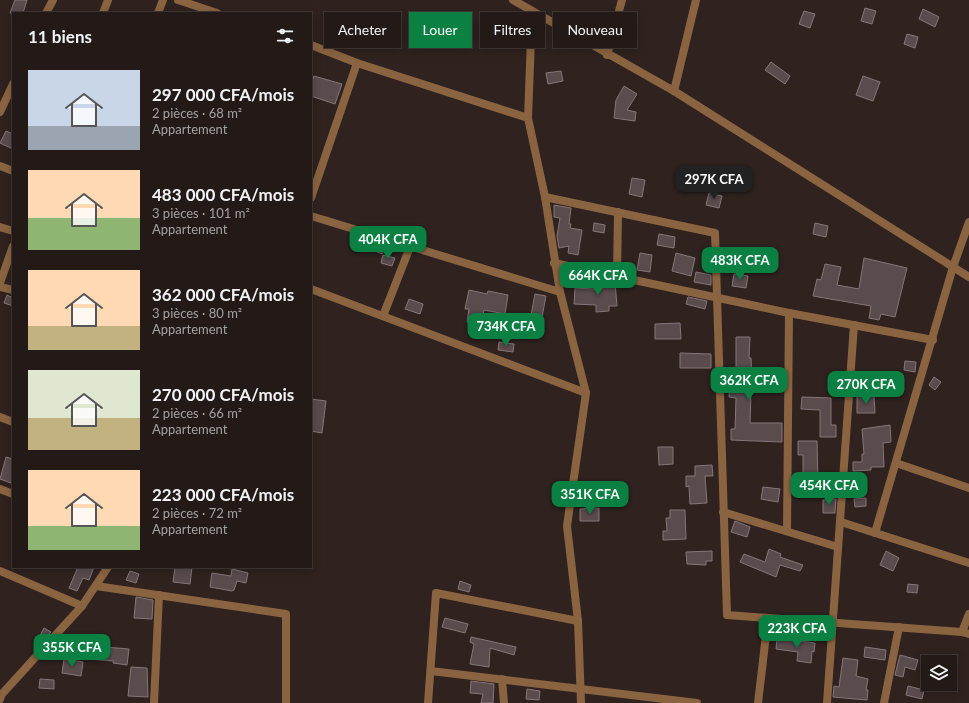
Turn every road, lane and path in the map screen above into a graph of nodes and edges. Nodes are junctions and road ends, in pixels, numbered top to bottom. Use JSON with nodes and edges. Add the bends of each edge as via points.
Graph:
{"nodes":[{"id":1,"x":53,"y":0,"type":"edge"},
{"id":2,"x":108,"y":0,"type":"edge"},
{"id":3,"x":162,"y":0,"type":"edge"},
{"id":4,"x":178,"y":0,"type":"edge"},
{"id":5,"x":513,"y":0,"type":"edge"},
{"id":6,"x":622,"y":0,"type":"edge"},
{"id":7,"x":696,"y":0,"type":"edge"},
{"id":8,"x":47,"y":12,"type":"edge"},
{"id":9,"x":103,"y":12,"type":"edge"},
{"id":10,"x":158,"y":12,"type":"edge"},
{"id":11,"x":214,"y":12,"type":"edge"},
{"id":12,"x":532,"y":12,"type":"edge"},
{"id":13,"x":545,"y":19,"type":"edge"},
{"id":14,"x":312,"y":45,"type":"edge"},
{"id":15,"x":531,"y":48,"type":"edge"},
{"id":16,"x":607,"y":55,"type":"junction"},
{"id":17,"x":357,"y":63,"type":"junction"},
{"id":18,"x":12,"y":86,"type":"edge"},
{"id":19,"x":674,"y":91,"type":"junction"},
{"id":20,"x":0,"y":112,"type":"edge"},
{"id":21,"x":528,"y":118,"type":"junction"},
{"id":22,"x":0,"y":166,"type":"edge"},
{"id":23,"x":12,"y":171,"type":"edge"},
{"id":24,"x":312,"y":195,"type":"edge"},
{"id":25,"x":545,"y":196,"type":"junction"},
{"id":26,"x":618,"y":212,"type":"junction"},
{"id":27,"x":312,"y":216,"type":"edge"},
{"id":28,"x":969,"y":222,"type":"edge"},
{"id":29,"x":0,"y":227,"type":"edge"},
{"id":30,"x":12,"y":231,"type":"edge"},
{"id":31,"x":410,"y":247,"type":"junction"},
{"id":32,"x":12,"y":249,"type":"edge"},
{"id":33,"x":554,"y":263,"type":"junction"},
{"id":34,"x":953,"y":267,"type":"junction"},
{"id":35,"x":617,"y":276,"type":"junction"},
{"id":36,"x":969,"y":277,"type":"edge"},
{"id":37,"x":0,"y":283,"type":"edge"},
{"id":38,"x":0,"y":287,"type":"edge"},
{"id":39,"x":312,"y":289,"type":"edge"},
{"id":40,"x":12,"y":290,"type":"edge"},
{"id":41,"x":560,"y":292,"type":"junction"},
{"id":42,"x":718,"y":296,"type":"junction"},
{"id":43,"x":789,"y":313,"type":"junction"},
{"id":44,"x":383,"y":316,"type":"junction"},
{"id":45,"x":854,"y":325,"type":"junction"},
{"id":46,"x":933,"y":340,"type":"junction"},
{"id":47,"x":586,"y":393,"type":"junction"},
{"id":48,"x":0,"y":417,"type":"edge"},
{"id":49,"x":12,"y":422,"type":"edge"},
{"id":50,"x":896,"y":463,"type":"junction"},
{"id":51,"x":969,"y":488,"type":"edge"},
{"id":52,"x":0,"y":489,"type":"edge"},
{"id":53,"x":12,"y":494,"type":"edge"},
{"id":54,"x":724,"y":512,"type":"junction"},
{"id":55,"x":841,"y":522,"type":"junction"},
{"id":56,"x":787,"y":531,"type":"junction"},
{"id":57,"x":875,"y":533,"type":"junction"},
{"id":58,"x":838,"y":547,"type":"junction"},
{"id":59,"x":969,"y":563,"type":"edge"},
{"id":60,"x":107,"y":568,"type":"edge"},
{"id":61,"x":0,"y":571,"type":"edge"},
{"id":62,"x":96,"y":586,"type":"junction"},
{"id":63,"x":160,"y":595,"type":"junction"},
{"id":64,"x":82,"y":606,"type":"junction"},
{"id":65,"x":969,"y":614,"type":"edge"},
{"id":66,"x":768,"y":618,"type":"junction"},
{"id":67,"x":578,"y":621,"type":"junction"},
{"id":68,"x":832,"y":622,"type":"junction"},
{"id":69,"x":899,"y":627,"type":"junction"},
{"id":70,"x":966,"y":633,"type":"edge"},
{"id":71,"x":431,"y":671,"type":"junction"},
{"id":72,"x":502,"y":679,"type":"junction"},
{"id":73,"x":580,"y":688,"type":"junction"},
{"id":74,"x":1,"y":694,"type":"edge"},
{"id":75,"x":6,"y":703,"type":"edge"},
{"id":76,"x":154,"y":703,"type":"edge"},
{"id":77,"x":286,"y":703,"type":"edge"},
{"id":78,"x":428,"y":703,"type":"edge"},
{"id":79,"x":504,"y":703,"type":"edge"},
{"id":80,"x":581,"y":703,"type":"edge"},
{"id":81,"x":698,"y":703,"type":"edge"},
{"id":82,"x":758,"y":703,"type":"edge"},
{"id":83,"x":827,"y":703,"type":"edge"},
{"id":84,"x":884,"y":703,"type":"edge"}],
"edges":[{"from":1,"to":8,"type":"street"},
{"from":2,"to":9,"type":"street"},
{"from":3,"to":10,"type":"street"},
{"from":4,"to":11,"type":"street"},
{"from":5,"to":12,"type":"street"},
{"from":6,"to":16,"type":"street"},
{"from":7,"to":19,"type":"street"},
{"from":13,"to":16,"type":"street"},
{"from":14,"to":17,"type":"street"},
{"from":15,"to":21,"type":"street"},
{"from":16,"to":19,"type":"street"},
{"from":17,"to":21,"type":"street"},
{"from":17,"to":24,"type":"street"},
{"from":18,"to":20,"type":"street"},
{"from":19,"to":34,"type":"street"},
{"from":21,"to":25,"type":"street"},
{"from":22,"to":23,"type":"street"},
{"from":25,"to":26,"type":"street"},
{"from":25,"to":33,"type":"street"},
{"from":26,"to":35,"type":"street"},
{"from":26,"to":42,"type":"street","via":[[715,233]]},
{"from":27,"to":31,"type":"street"},
{"from":28,"to":34,"type":"street"},
{"from":29,"to":30,"type":"street"},
{"from":31,"to":41,"type":"street"},
{"from":31,"to":44,"type":"street"},
{"from":32,"to":37,"type":"street"},
{"from":33,"to":35,"type":"street"},
{"from":33,"to":41,"type":"street"},
{"from":34,"to":36,"type":"street"},
{"from":34,"to":46,"type":"street"},
{"from":35,"to":42,"type":"street"},
{"from":38,"to":40,"type":"street"},
{"from":39,"to":44,"type":"street"},
{"from":41,"to":47,"type":"street"},
{"from":42,"to":43,"type":"street"},
{"from":42,"to":54,"type":"street"},
{"from":43,"to":45,"type":"street"},
{"from":43,"to":56,"type":"street"},
{"from":44,"to":47,"type":"street"},
{"from":45,"to":46,"type":"street"},
{"from":45,"to":55,"type":"street"},
{"from":46,"to":50,"type":"street"},
{"from":47,"to":67,"type":"street","via":[[567,526]]},
{"from":48,"to":49,"type":"street"},
{"from":50,"to":51,"type":"street"},
{"from":50,"to":57,"type":"street"},
{"from":52,"to":53,"type":"street"},
{"from":54,"to":56,"type":"street"},
{"from":54,"to":66,"type":"street","via":[[727,615]]},
{"from":55,"to":57,"type":"street"},
{"from":55,"to":58,"type":"street"},
{"from":56,"to":58,"type":"street"},
{"from":57,"to":59,"type":"street"},
{"from":58,"to":68,"type":"street"},
{"from":60,"to":62,"type":"street"},
{"from":61,"to":64,"type":"street"},
{"from":62,"to":63,"type":"street"},
{"from":62,"to":64,"type":"street"},
{"from":63,"to":76,"type":"street"},
{"from":63,"to":77,"type":"street","via":[[286,614]]},
{"from":64,"to":74,"type":"street"},
{"from":65,"to":70,"type":"street"},
{"from":66,"to":68,"type":"street"},
{"from":66,"to":82,"type":"street"},
{"from":67,"to":71,"type":"street","via":[[436,594]]},
{"from":67,"to":73,"type":"street"},
{"from":68,"to":69,"type":"street"},
{"from":68,"to":83,"type":"street"},
{"from":69,"to":70,"type":"street"},
{"from":69,"to":84,"type":"street"},
{"from":71,"to":72,"type":"street"},
{"from":71,"to":78,"type":"street"},
{"from":72,"to":73,"type":"street"},
{"from":72,"to":79,"type":"street"},
{"from":73,"to":80,"type":"street"},
{"from":73,"to":81,"type":"street"},
{"from":74,"to":75,"type":"street"}]}
